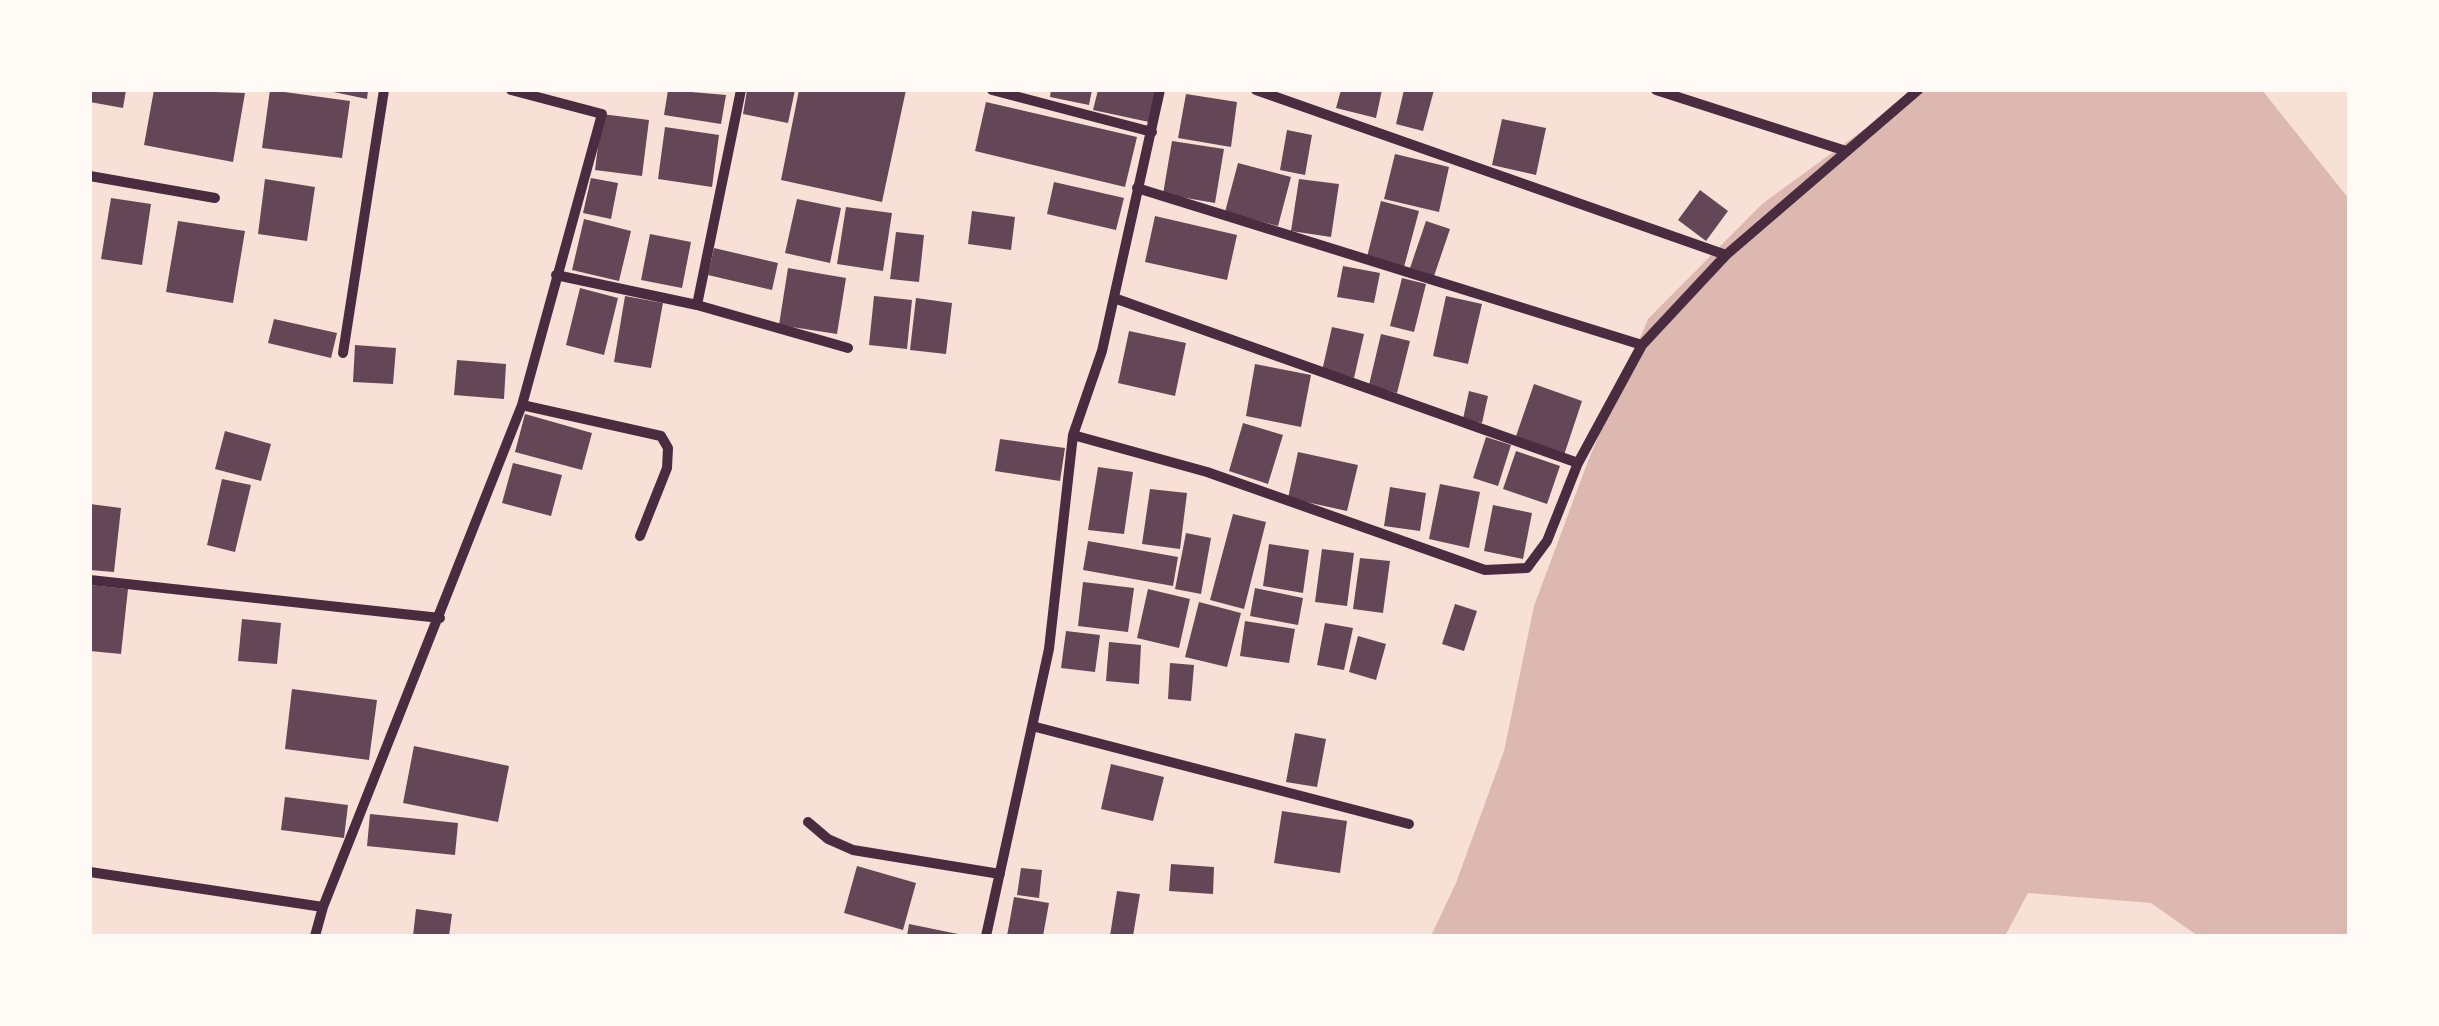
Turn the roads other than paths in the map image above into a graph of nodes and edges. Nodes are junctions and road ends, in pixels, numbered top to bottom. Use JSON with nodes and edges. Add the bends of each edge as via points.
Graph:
{"nodes":[{"id":1,"x":384,"y":90,"type":"edge"},
{"id":2,"x":511,"y":90,"type":"edge"},
{"id":3,"x":741,"y":90,"type":"edge"},
{"id":4,"x":992,"y":90,"type":"edge"},
{"id":5,"x":1160,"y":90,"type":"edge"},
{"id":6,"x":1256,"y":90,"type":"edge"},
{"id":7,"x":1656,"y":90,"type":"edge"},
{"id":8,"x":1918,"y":90,"type":"edge"},
{"id":9,"x":1152,"y":132,"type":"junction"},
{"id":10,"x":1846,"y":152,"type":"junction"},
{"id":11,"x":90,"y":176,"type":"edge"},
{"id":12,"x":1136,"y":188,"type":"junction"},
{"id":13,"x":215,"y":198,"type":"dead end"},
{"id":14,"x":1726,"y":254,"type":"junction"},
{"id":15,"x":556,"y":275,"type":"junction"},
{"id":16,"x":1114,"y":298,"type":"junction"},
{"id":17,"x":697,"y":306,"type":"junction"},
{"id":18,"x":1642,"y":346,"type":"junction"},
{"id":19,"x":848,"y":348,"type":"dead end"},
{"id":20,"x":342,"y":353,"type":"dead end"},
{"id":21,"x":522,"y":405,"type":"junction"},
{"id":22,"x":1073,"y":435,"type":"junction"},
{"id":23,"x":1578,"y":463,"type":"junction"},
{"id":24,"x":640,"y":536,"type":"dead end"},
{"id":25,"x":90,"y":580,"type":"edge"},
{"id":26,"x":440,"y":618,"type":"junction"},
{"id":27,"x":1032,"y":726,"type":"junction"},
{"id":28,"x":808,"y":822,"type":"dead end"},
{"id":29,"x":1409,"y":824,"type":"dead end"},
{"id":30,"x":90,"y":872,"type":"edge"},
{"id":31,"x":1000,"y":874,"type":"junction"},
{"id":32,"x":323,"y":906,"type":"junction"},
{"id":33,"x":315,"y":936,"type":"edge"},
{"id":34,"x":986,"y":936,"type":"edge"}],
"edges":[{"from":1,"to":20,"type":"street"},
{"from":2,"to":15,"type":"street","via":[[602,114]]},
{"from":3,"to":17,"type":"street"},
{"from":4,"to":9,"type":"street"},
{"from":5,"to":9,"type":"street"},
{"from":6,"to":14,"type":"street"},
{"from":7,"to":10,"type":"street"},
{"from":8,"to":10,"type":"street"},
{"from":9,"to":12,"type":"street"},
{"from":10,"to":14,"type":"street"},
{"from":11,"to":13,"type":"street"},
{"from":12,"to":16,"type":"street"},
{"from":12,"to":18,"type":"street"},
{"from":14,"to":18,"type":"street"},
{"from":15,"to":17,"type":"street"},
{"from":15,"to":21,"type":"street"},
{"from":16,"to":22,"type":"street"},
{"from":16,"to":23,"type":"street"},
{"from":17,"to":19,"type":"street"},
{"from":18,"to":23,"type":"street"},
{"from":21,"to":24,"type":"street","via":[[661,436],[667,468]]},
{"from":21,"to":26,"type":"street"},
{"from":22,"to":23,"type":"street","via":[[1207,472],[1428,552],[1507,572],[1527,568],[1539,554]]},
{"from":22,"to":27,"type":"street","via":[[1049,649]]},
{"from":25,"to":26,"type":"street"},
{"from":26,"to":32,"type":"street"},
{"from":27,"to":29,"type":"street"},
{"from":27,"to":31,"type":"street"},
{"from":28,"to":31,"type":"street","via":[[852,850]]},
{"from":30,"to":32,"type":"street"},
{"from":31,"to":34,"type":"street"},
{"from":32,"to":33,"type":"street"}]}
